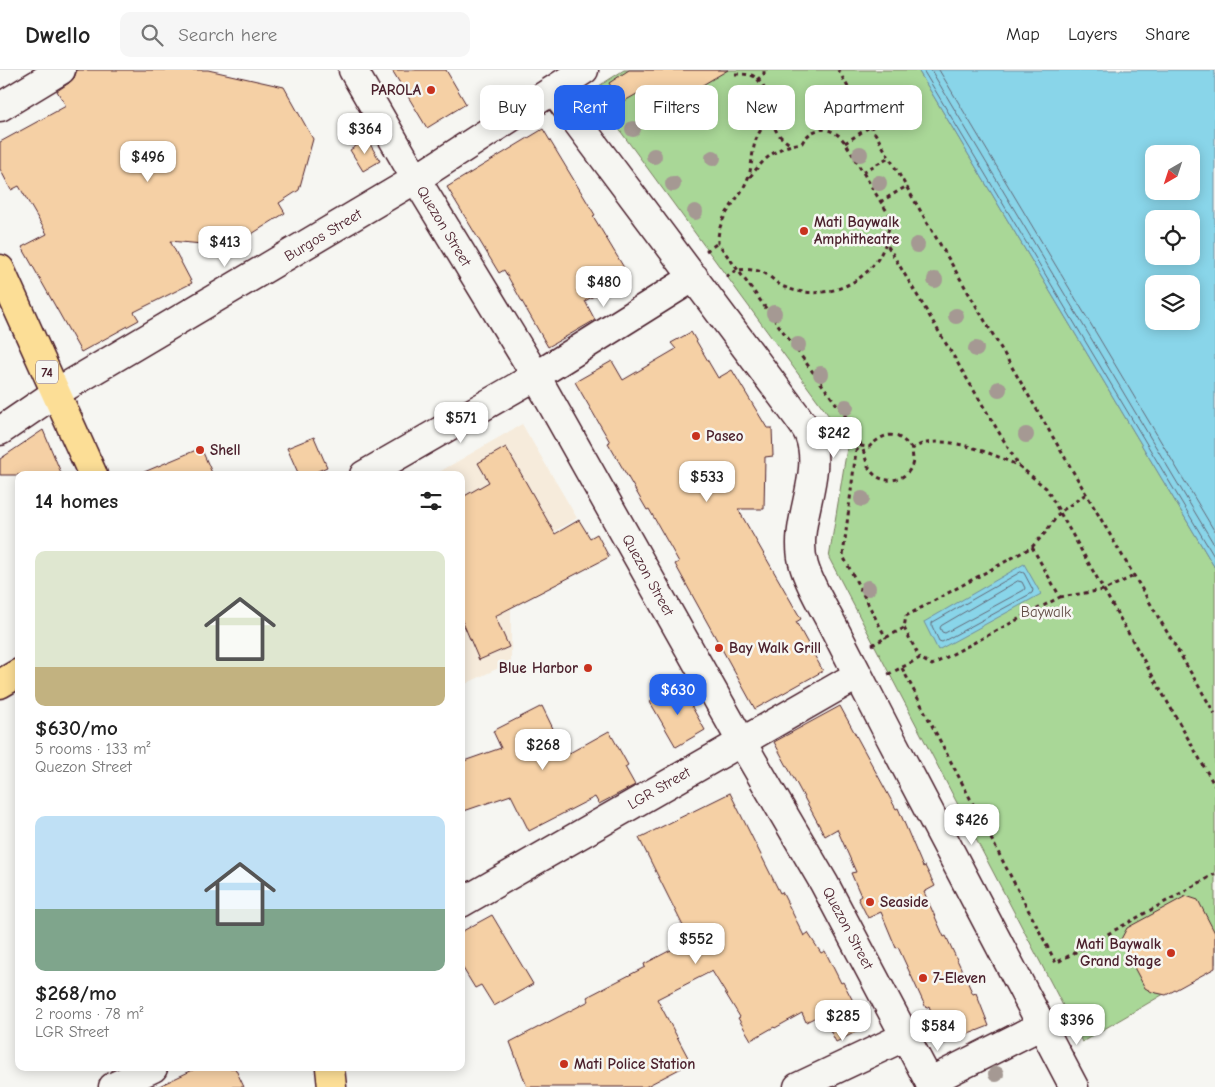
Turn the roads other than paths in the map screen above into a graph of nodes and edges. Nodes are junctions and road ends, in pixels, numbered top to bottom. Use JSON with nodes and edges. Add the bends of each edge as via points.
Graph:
{"nodes":[{"id":1,"x":61,"y":70,"type":"edge"},
{"id":2,"x":353,"y":70,"type":"edge"},
{"id":3,"x":584,"y":70,"type":"edge"},
{"id":4,"x":553,"y":90,"type":"junction"},
{"id":5,"x":0,"y":107,"type":"edge"},
{"id":6,"x":416,"y":179,"type":"junction"},
{"id":7,"x":0,"y":269,"type":"edge"},
{"id":8,"x":694,"y":277,"type":"junction"},
{"id":9,"x":536,"y":376,"type":"junction"},
{"id":10,"x":56,"y":392,"type":"junction"},
{"id":11,"x":0,"y":431,"type":"edge"},
{"id":12,"x":92,"y":471,"type":"edge"},
{"id":13,"x":371,"y":471,"type":"edge"},
{"id":14,"x":858,"y":675,"type":"junction"},
{"id":15,"x":15,"y":676,"type":"edge"},
{"id":16,"x":0,"y":684,"type":"edge"},
{"id":17,"x":741,"y":741,"type":"junction"},
{"id":18,"x":465,"y":901,"type":"edge"},
{"id":19,"x":1042,"y":1025,"type":"junction"},
{"id":20,"x":906,"y":1036,"type":"junction"},
{"id":21,"x":147,"y":1071,"type":"edge"},
{"id":22,"x":330,"y":1071,"type":"edge"},
{"id":23,"x":930,"y":1084,"type":"edge"},
{"id":24,"x":113,"y":1087,"type":"edge"},
{"id":25,"x":332,"y":1087,"type":"edge"},
{"id":26,"x":798,"y":1087,"type":"edge"},
{"id":27,"x":1074,"y":1087,"type":"edge"}],
"edges":[{"from":1,"to":5,"type":"street"},
{"from":2,"to":6,"type":"street","name":"Quezon Street"},
{"from":3,"to":4,"type":"street","name":"Burgos Street"},
{"from":4,"to":6,"type":"street","name":"Burgos Street"},
{"from":4,"to":8,"type":"street"},
{"from":6,"to":9,"type":"street","name":"Quezon Street"},
{"from":6,"to":10,"type":"street","name":"Burgos Street"},
{"from":7,"to":10,"type":"main road","number":"74"},
{"from":8,"to":9,"type":"street"},
{"from":8,"to":14,"type":"street","via":[[809,436],[813,456],[801,552],[812,585]]},
{"from":9,"to":13,"type":"street"},
{"from":9,"to":17,"type":"street","name":"Quezon Street"},
{"from":10,"to":11,"type":"street","name":"Burgos Street"},
{"from":10,"to":12,"type":"main road","number":"74"},
{"from":14,"to":17,"type":"street","name":"LGR Street"},
{"from":14,"to":19,"type":"street"},
{"from":15,"to":16,"type":"main road"},
{"from":17,"to":18,"type":"street","name":"LGR Street"},
{"from":17,"to":20,"type":"street","name":"Quezon Street","via":[[824,883]]},
{"from":19,"to":23,"type":"street"},
{"from":19,"to":27,"type":"street"},
{"from":20,"to":23,"type":"street","name":"Quezon Street"},
{"from":20,"to":26,"type":"street"},
{"from":21,"to":24,"type":"street"},
{"from":22,"to":25,"type":"main road"}]}
